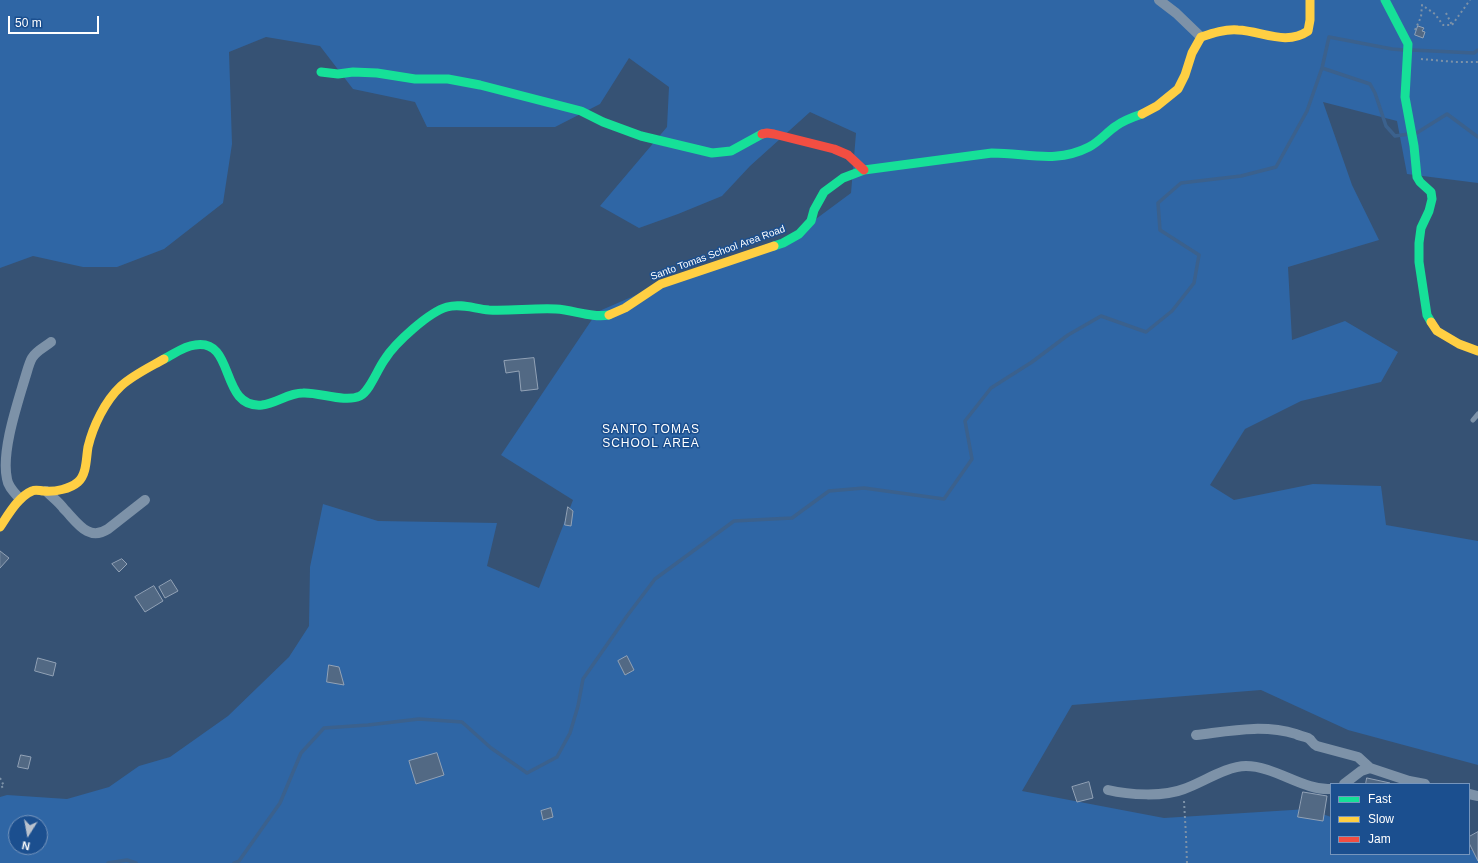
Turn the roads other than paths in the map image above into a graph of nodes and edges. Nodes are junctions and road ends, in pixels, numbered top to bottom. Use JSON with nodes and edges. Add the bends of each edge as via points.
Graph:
{"nodes":[{"id":1,"x":1159,"y":0,"type":"edge"},
{"id":2,"x":1310,"y":0,"type":"edge"},
{"id":3,"x":1385,"y":0,"type":"edge"},
{"id":4,"x":1201,"y":37,"type":"junction"},
{"id":5,"x":321,"y":72,"type":"dead end"},
{"id":6,"x":864,"y":170,"type":"junction"},
{"id":7,"x":51,"y":342,"type":"dead end"},
{"id":8,"x":1478,"y":351,"type":"edge"},
{"id":9,"x":1478,"y":414,"type":"edge"},
{"id":10,"x":1473,"y":420,"type":"dead end"},
{"id":11,"x":46,"y":491,"type":"junction"},
{"id":12,"x":20,"y":499,"type":"junction"},
{"id":13,"x":145,"y":500,"type":"dead end"},
{"id":14,"x":0,"y":527,"type":"edge"},
{"id":15,"x":1196,"y":735,"type":"dead end"},
{"id":16,"x":1370,"y":768,"type":"junction"},
{"id":17,"x":1345,"y":783,"type":"edge"},
{"id":18,"x":1420,"y":783,"type":"edge"},
{"id":19,"x":1330,"y":789,"type":"edge"},
{"id":20,"x":1108,"y":790,"type":"dead end"}],
"edges":[{"from":1,"to":4,"type":"street"},
{"from":2,"to":4,"type":"street","via":[[1308,31],[1300,36],[1265,35],[1241,29],[1219,30]]},
{"from":3,"to":8,"type":"street","via":[[1408,44],[1404,97],[1414,146],[1417,177],[1431,192],[1432,199],[1421,228],[1419,243],[1419,262],[1427,315],[1437,331],[1459,344]]},
{"from":4,"to":6,"type":"street","name":"Santo Tomas School Area Road","via":[[1178,89],[1170,97],[1152,109],[1126,120],[1092,146],[1073,154],[1034,157],[992,153]]},
{"from":5,"to":6,"type":"street","via":[[376,73],[415,79],[448,79],[480,85],[581,111],[641,136],[712,153],[731,151],[767,132],[834,149],[848,155]]},
{"from":6,"to":11,"type":"street","name":"Santo Tomas School Area Road","via":[[843,178],[824,192],[814,210],[811,222],[791,239],[661,284],[616,311],[602,316],[558,308],[490,310],[446,307],[428,318],[393,348],[360,396],[298,393],[256,406],[240,398],[222,357],[216,350],[193,345],[179,350],[122,385],[104,410],[90,442],[84,472],[80,479],[75,485]]},
{"from":7,"to":12,"type":"street","via":[[32,358],[8,443],[7,480]]},
{"from":9,"to":10,"type":"lane"},
{"from":11,"to":12,"type":"street","name":"Santo Tomas School Area Road","via":[[33,490]]},
{"from":11,"to":13,"type":"street","via":[[81,527],[93,533],[108,530]]},
{"from":12,"to":14,"type":"street","name":"Santo Tomas School Area Road"},
{"from":15,"to":16,"type":"street","via":[[1232,729],[1289,732],[1308,738],[1317,746],[1358,757]]},
{"from":16,"to":17,"type":"street","via":[[1361,771]]},
{"from":16,"to":18,"type":"street"},
{"from":19,"to":20,"type":"street","via":[[1320,789],[1264,769],[1245,766],[1235,767],[1183,790],[1149,794]]}]}
